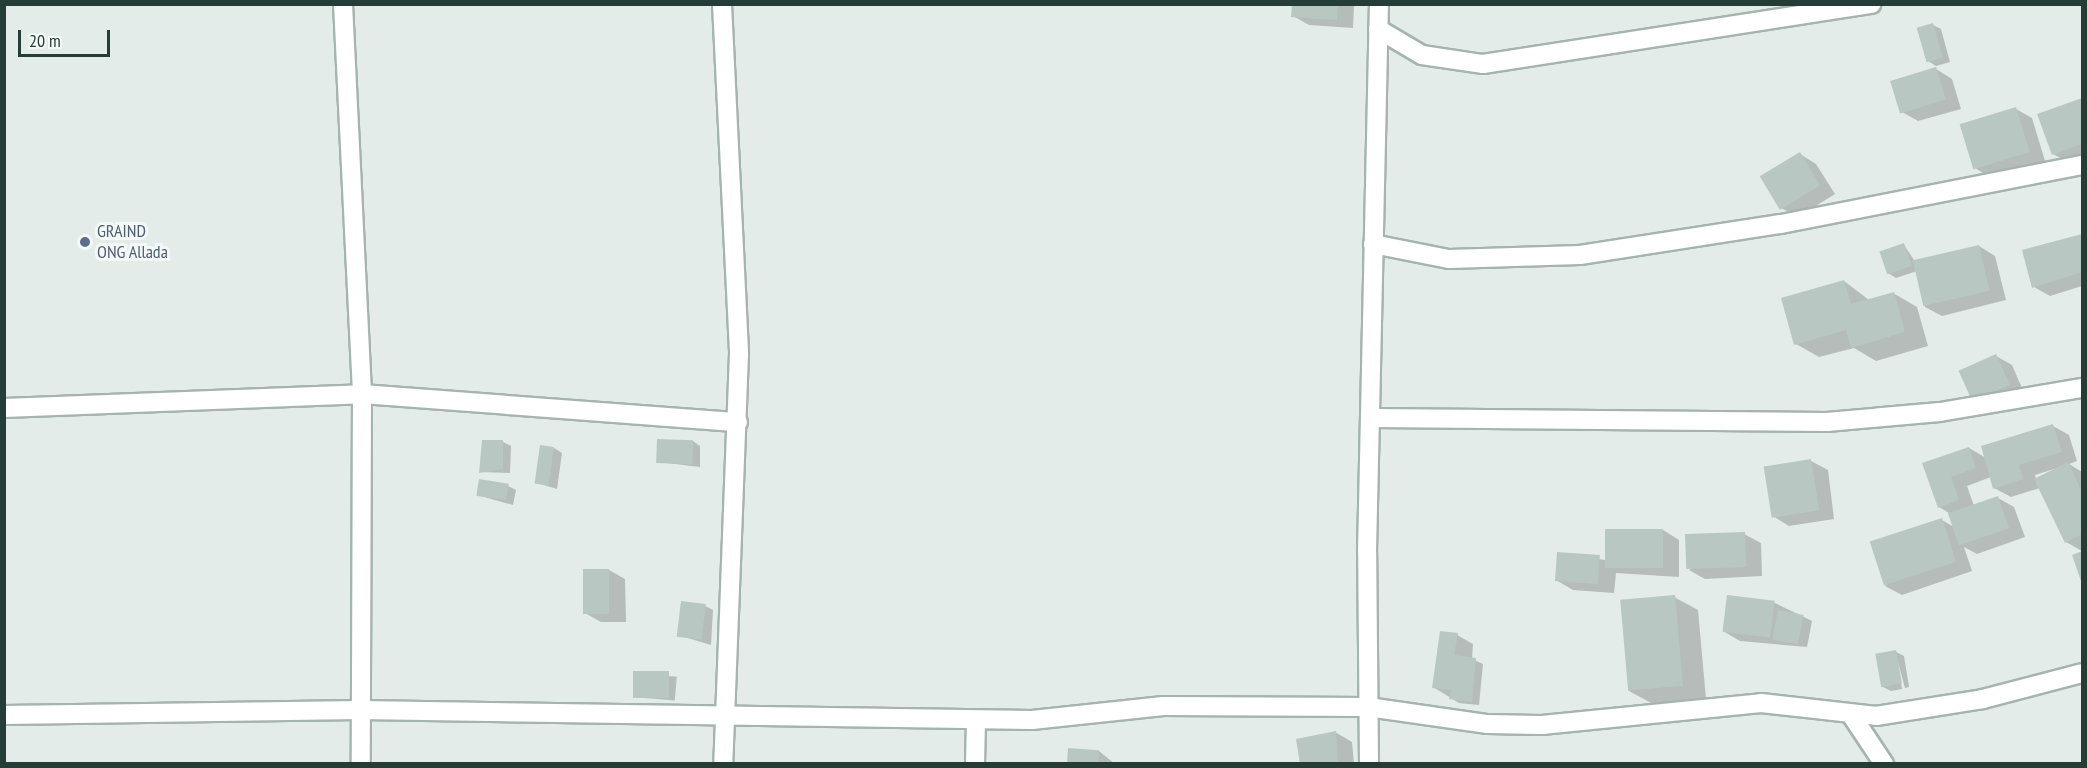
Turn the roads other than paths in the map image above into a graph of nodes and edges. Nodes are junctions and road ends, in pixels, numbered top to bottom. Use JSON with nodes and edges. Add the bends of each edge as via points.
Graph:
{"nodes":[{"id":1,"x":343,"y":4,"type":"edge"},
{"id":2,"x":722,"y":4,"type":"edge"},
{"id":3,"x":1379,"y":4,"type":"edge"},
{"id":4,"x":1871,"y":4,"type":"edge"},
{"id":5,"x":1378,"y":29,"type":"junction"},
{"id":6,"x":2082,"y":165,"type":"edge"},
{"id":7,"x":1373,"y":244,"type":"junction"},
{"id":8,"x":2082,"y":388,"type":"edge"},
{"id":9,"x":362,"y":394,"type":"junction"},
{"id":10,"x":4,"y":408,"type":"edge"},
{"id":11,"x":1373,"y":418,"type":"junction"},
{"id":12,"x":738,"y":422,"type":"junction"},
{"id":13,"x":2082,"y":673,"type":"edge"},
{"id":14,"x":1368,"y":707,"type":"junction"},
{"id":15,"x":360,"y":710,"type":"junction"},
{"id":16,"x":4,"y":715,"type":"edge"},
{"id":17,"x":724,"y":715,"type":"junction"},
{"id":18,"x":1852,"y":716,"type":"junction"},
{"id":19,"x":976,"y":720,"type":"junction"},
{"id":20,"x":361,"y":764,"type":"edge"},
{"id":21,"x":723,"y":764,"type":"edge"},
{"id":22,"x":975,"y":764,"type":"edge"},
{"id":23,"x":1369,"y":764,"type":"edge"},
{"id":24,"x":1884,"y":764,"type":"edge"}],
"edges":[{"from":1,"to":9,"type":"street"},
{"from":2,"to":12,"type":"street"},
{"from":3,"to":5,"type":"street"},
{"from":4,"to":5,"type":"street","via":[[1483,64],[1422,55]]},
{"from":5,"to":7,"type":"street"},
{"from":6,"to":7,"type":"street","via":[[1780,224],[1580,255],[1449,259]]},
{"from":7,"to":11,"type":"street"},
{"from":8,"to":11,"type":"street","via":[[1940,412],[1827,422]]},
{"from":9,"to":10,"type":"street"},
{"from":9,"to":12,"type":"street"},
{"from":9,"to":15,"type":"street"},
{"from":11,"to":14,"type":"street"},
{"from":12,"to":17,"type":"street"},
{"from":13,"to":18,"type":"street","via":[[1983,699]]},
{"from":14,"to":18,"type":"street","via":[[1509,724],[1761,703]]},
{"from":14,"to":19,"type":"street","via":[[1163,706]]},
{"from":14,"to":23,"type":"street"},
{"from":15,"to":16,"type":"street"},
{"from":15,"to":17,"type":"street"},
{"from":15,"to":20,"type":"street"},
{"from":17,"to":19,"type":"street"},
{"from":17,"to":21,"type":"street"},
{"from":18,"to":24,"type":"street"},
{"from":19,"to":22,"type":"street"}]}
